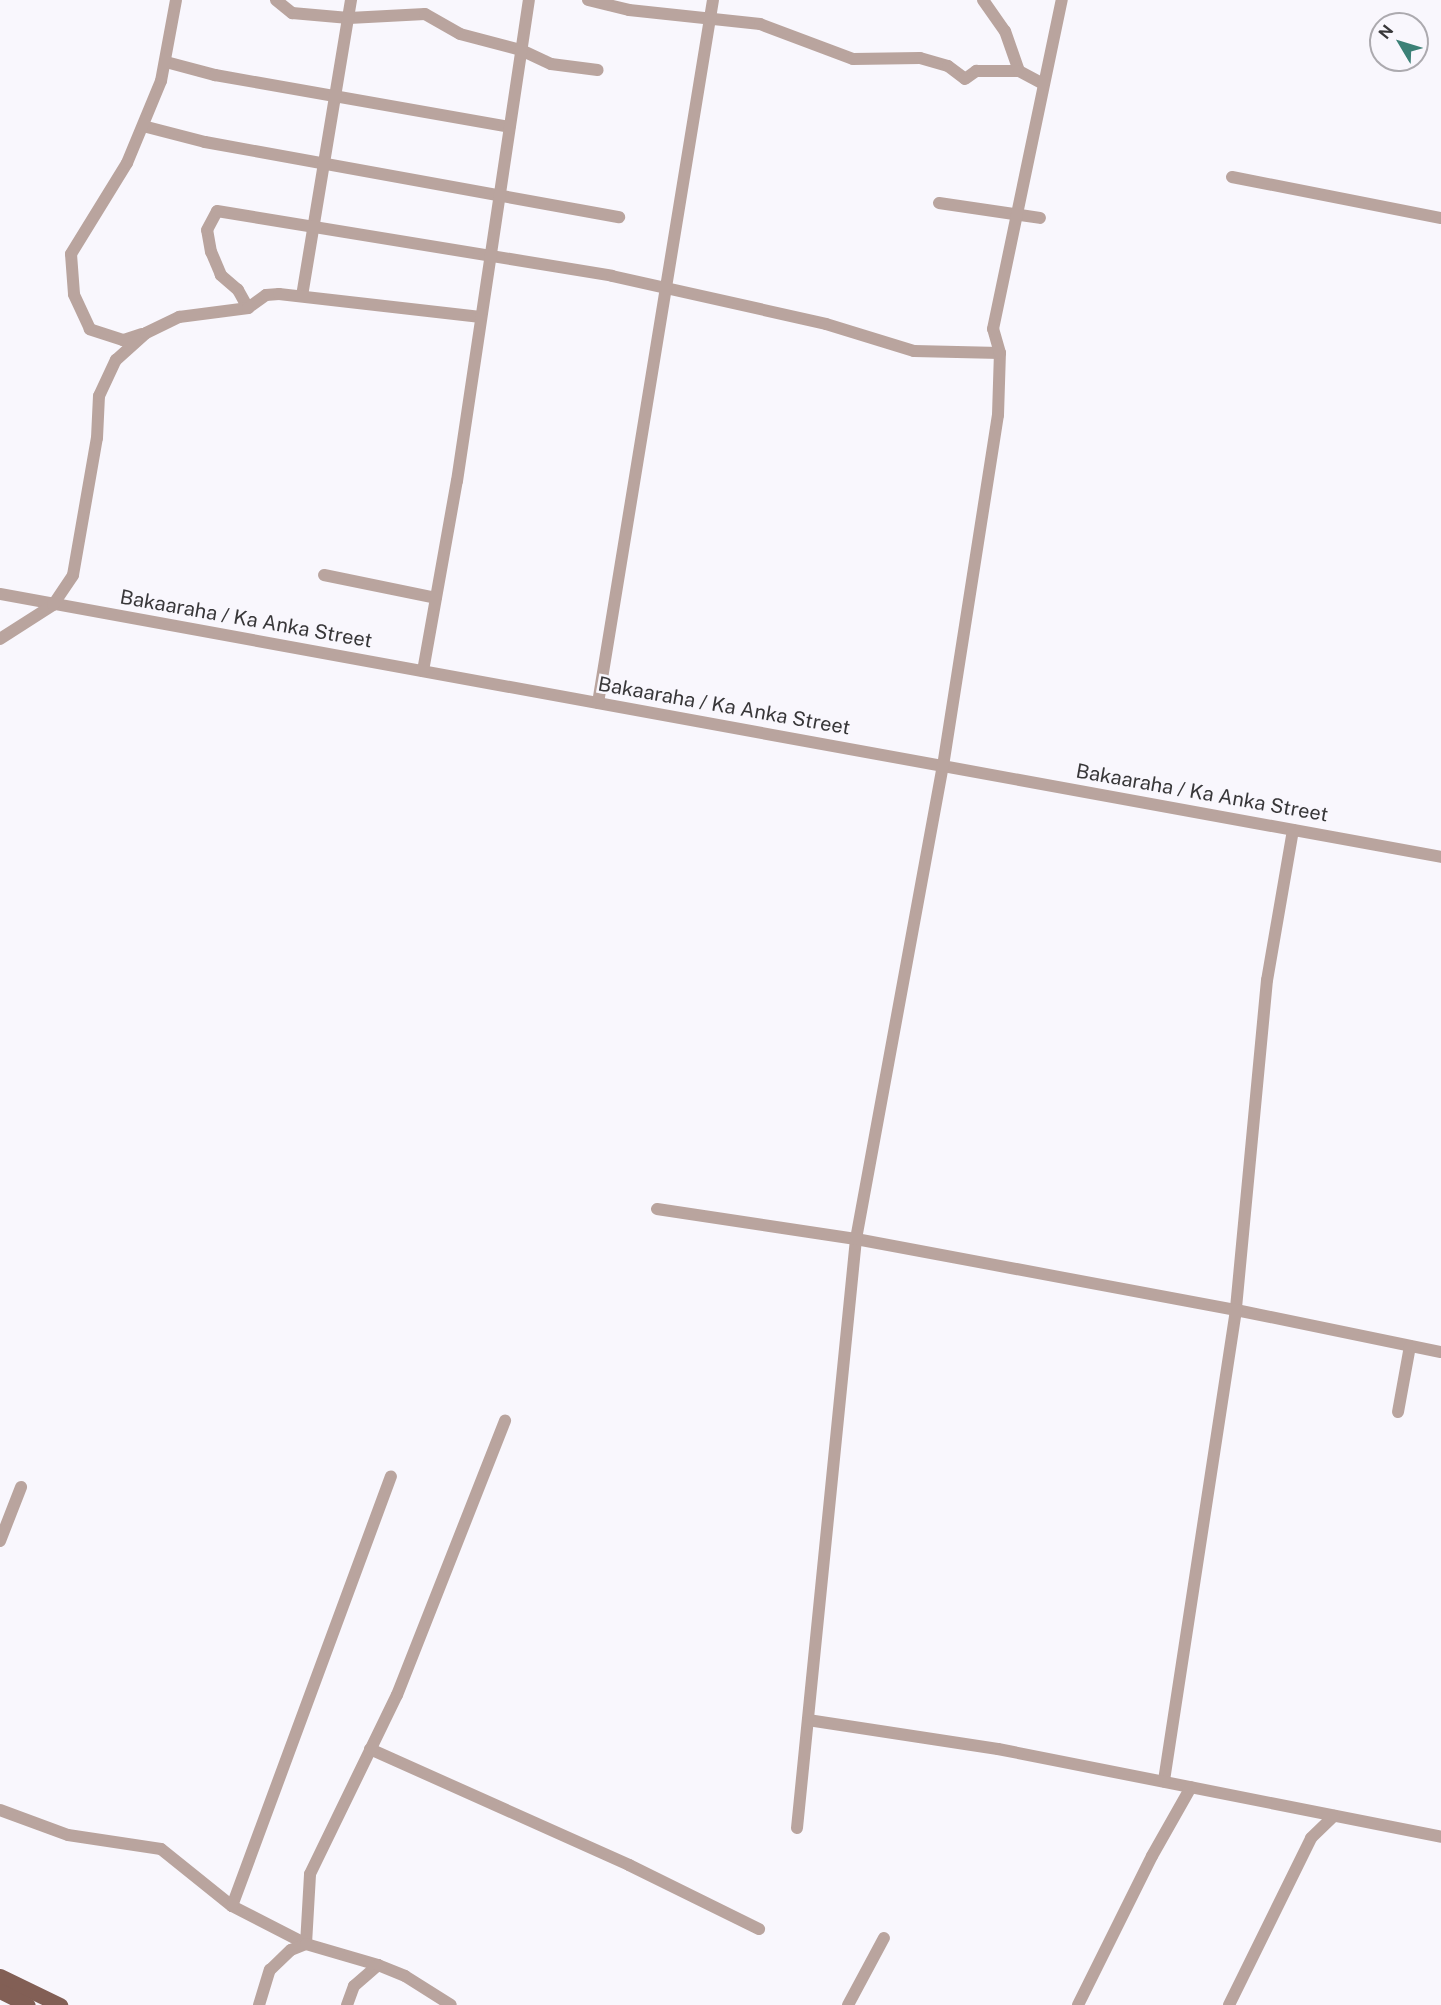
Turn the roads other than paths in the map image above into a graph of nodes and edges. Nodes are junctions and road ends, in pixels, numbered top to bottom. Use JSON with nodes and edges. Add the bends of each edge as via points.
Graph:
{"nodes":[{"id":1,"x":176,"y":0,"type":"edge"},
{"id":2,"x":276,"y":0,"type":"edge"},
{"id":3,"x":351,"y":0,"type":"edge"},
{"id":4,"x":530,"y":0,"type":"edge"},
{"id":5,"x":588,"y":0,"type":"edge"},
{"id":6,"x":713,"y":0,"type":"edge"},
{"id":7,"x":983,"y":0,"type":"edge"},
{"id":8,"x":1062,"y":0,"type":"edge"},
{"id":9,"x":349,"y":18,"type":"junction"},
{"id":10,"x":710,"y":21,"type":"junction"},
{"id":11,"x":521,"y":50,"type":"junction"},
{"id":12,"x":166,"y":62,"type":"junction"},
{"id":13,"x":598,"y":70,"type":"dead end"},
{"id":14,"x":1019,"y":71,"type":"junction"},
{"id":15,"x":1042,"y":83,"type":"junction"},
{"id":16,"x":334,"y":96,"type":"junction"},
{"id":17,"x":142,"y":126,"type":"junction"},
{"id":18,"x":509,"y":127,"type":"junction"},
{"id":19,"x":323,"y":163,"type":"junction"},
{"id":20,"x":1232,"y":177,"type":"dead end"},
{"id":21,"x":499,"y":195,"type":"junction"},
{"id":22,"x":939,"y":203,"type":"dead end"},
{"id":23,"x":1019,"y":212,"type":"junction"},
{"id":24,"x":619,"y":217,"type":"dead end"},
{"id":25,"x":1040,"y":218,"type":"dead end"},
{"id":26,"x":1441,"y":218,"type":"edge"},
{"id":27,"x":312,"y":228,"type":"junction"},
{"id":28,"x":489,"y":259,"type":"junction"},
{"id":29,"x":667,"y":290,"type":"junction"},
{"id":30,"x":302,"y":296,"type":"junction"},
{"id":31,"x":248,"y":308,"type":"junction"},
{"id":32,"x":481,"y":317,"type":"junction"},
{"id":33,"x":146,"y":333,"type":"junction"},
{"id":34,"x":1000,"y":353,"type":"junction"},
{"id":35,"x":324,"y":575,"type":"dead end"},
{"id":36,"x":0,"y":594,"type":"edge"},
{"id":37,"x":436,"y":598,"type":"junction"},
{"id":38,"x":53,"y":605,"type":"junction"},
{"id":39,"x":0,"y":639,"type":"edge"},
{"id":40,"x":423,"y":671,"type":"junction"},
{"id":41,"x":598,"y":703,"type":"junction"},
{"id":42,"x":943,"y":766,"type":"junction"},
{"id":43,"x":1293,"y":830,"type":"junction"},
{"id":44,"x":1441,"y":856,"type":"edge"},
{"id":45,"x":657,"y":1209,"type":"dead end"},
{"id":46,"x":856,"y":1239,"type":"junction"},
{"id":47,"x":1236,"y":1310,"type":"junction"},
{"id":48,"x":1410,"y":1346,"type":"junction"},
{"id":49,"x":1441,"y":1352,"type":"edge"},
{"id":50,"x":1398,"y":1412,"type":"dead end"},
{"id":51,"x":506,"y":1421,"type":"dead end"},
{"id":52,"x":391,"y":1476,"type":"dead end"},
{"id":53,"x":21,"y":1487,"type":"dead end"},
{"id":54,"x":0,"y":1540,"type":"edge"},
{"id":55,"x":808,"y":1720,"type":"junction"},
{"id":56,"x":370,"y":1749,"type":"junction"},
{"id":57,"x":1164,"y":1782,"type":"junction"},
{"id":58,"x":1191,"y":1786,"type":"junction"},
{"id":59,"x":0,"y":1810,"type":"edge"},
{"id":60,"x":1334,"y":1816,"type":"junction"},
{"id":61,"x":797,"y":1828,"type":"dead end"},
{"id":62,"x":1441,"y":1837,"type":"edge"},
{"id":63,"x":232,"y":1906,"type":"junction"},
{"id":64,"x":759,"y":1929,"type":"dead end"},
{"id":65,"x":884,"y":1938,"type":"dead end"},
{"id":66,"x":306,"y":1944,"type":"junction"},
{"id":67,"x":378,"y":1965,"type":"junction"},
{"id":68,"x":0,"y":1976,"type":"edge"},
{"id":69,"x":0,"y":1991,"type":"edge"},
{"id":70,"x":28,"y":2005,"type":"edge"},
{"id":71,"x":60,"y":2005,"type":"edge"},
{"id":72,"x":259,"y":2005,"type":"edge"},
{"id":73,"x":347,"y":2005,"type":"edge"},
{"id":74,"x":451,"y":2005,"type":"edge"},
{"id":75,"x":848,"y":2005,"type":"edge"},
{"id":76,"x":1078,"y":2005,"type":"edge"},
{"id":77,"x":1228,"y":2005,"type":"edge"}],
"edges":[{"from":1,"to":12,"type":"street"},
{"from":2,"to":9,"type":"street","via":[[292,13]]},
{"from":3,"to":9,"type":"street"},
{"from":4,"to":11,"type":"street"},
{"from":5,"to":10,"type":"street"},
{"from":6,"to":10,"type":"street"},
{"from":7,"to":14,"type":"street","via":[[1005,31]]},
{"from":8,"to":15,"type":"street"},
{"from":9,"to":11,"type":"street","via":[[425,14],[460,34]]},
{"from":9,"to":16,"type":"street"},
{"from":10,"to":14,"type":"street","via":[[760,24],[853,59],[920,58],[948,66],[965,79],[976,71]]},
{"from":10,"to":29,"type":"street"},
{"from":11,"to":13,"type":"street","via":[[551,64]]},
{"from":11,"to":18,"type":"street"},
{"from":12,"to":16,"type":"street","via":[[215,75]]},
{"from":12,"to":17,"type":"street"},
{"from":14,"to":15,"type":"street"},
{"from":15,"to":23,"type":"street"},
{"from":16,"to":18,"type":"street"},
{"from":16,"to":19,"type":"street"},
{"from":17,"to":19,"type":"street"},
{"from":17,"to":33,"type":"street","via":[[127,163],[71,254],[74,294],[90,329],[123,340]]},
{"from":18,"to":21,"type":"street"},
{"from":19,"to":21,"type":"street"},
{"from":19,"to":27,"type":"street"},
{"from":20,"to":26,"type":"street"},
{"from":21,"to":24,"type":"street"},
{"from":21,"to":28,"type":"street"},
{"from":22,"to":23,"type":"street"},
{"from":23,"to":25,"type":"street"},
{"from":23,"to":34,"type":"street","via":[[993,329]]},
{"from":27,"to":28,"type":"street"},
{"from":27,"to":30,"type":"street"},
{"from":27,"to":31,"type":"street","via":[[217,211],[207,230],[211,252],[221,275],[238,290]]},
{"from":28,"to":29,"type":"street","via":[[612,276]]},
{"from":28,"to":32,"type":"street"},
{"from":29,"to":34,"type":"street","via":[[826,324],[914,351]]},
{"from":29,"to":41,"type":"street"},
{"from":30,"to":31,"type":"street","via":[[266,295]]},
{"from":30,"to":32,"type":"street"},
{"from":31,"to":33,"type":"street","via":[[179,317]]},
{"from":32,"to":37,"type":"street"},
{"from":33,"to":38,"type":"street","via":[[116,360],[99,396],[97,438],[73,575]]},
{"from":34,"to":42,"type":"street","via":[[998,415]]},
{"from":35,"to":37,"type":"street"},
{"from":36,"to":38,"type":"street","name":"Bakaaraha / Ka Anka Street"},
{"from":37,"to":40,"type":"street"},
{"from":38,"to":39,"type":"street"},
{"from":38,"to":40,"type":"street","name":"Bakaaraha / Ka Anka Street"},
{"from":40,"to":41,"type":"street","name":"Bakaaraha / Ka Anka Street"},
{"from":41,"to":42,"type":"street","name":"Bakaaraha / Ka Anka Street"},
{"from":42,"to":43,"type":"street","name":"Bakaaraha / Ka Anka Street"},
{"from":42,"to":46,"type":"street"},
{"from":43,"to":44,"type":"street","name":"Bakaaraha / Ka Anka Street"},
{"from":43,"to":47,"type":"street","via":[[1267,980]]},
{"from":45,"to":46,"type":"street"},
{"from":46,"to":47,"type":"street"},
{"from":46,"to":55,"type":"street"},
{"from":47,"to":48,"type":"street"},
{"from":47,"to":57,"type":"street"},
{"from":48,"to":49,"type":"street"},
{"from":48,"to":50,"type":"street"},
{"from":51,"to":56,"type":"street","via":[[397,1695]]},
{"from":52,"to":63,"type":"street"},
{"from":53,"to":54,"type":"street"},
{"from":55,"to":57,"type":"street","via":[[998,1749]]},
{"from":55,"to":61,"type":"street"},
{"from":56,"to":64,"type":"street","via":[[629,1865]]},
{"from":56,"to":66,"type":"street","via":[[310,1874]]},
{"from":57,"to":58,"type":"street"},
{"from":58,"to":60,"type":"street"},
{"from":58,"to":76,"type":"street"},
{"from":59,"to":63,"type":"street","via":[[68,1835],[161,1849]]},
{"from":60,"to":62,"type":"street"},
{"from":60,"to":77,"type":"street","via":[[1311,1838]]},
{"from":63,"to":66,"type":"street"},
{"from":65,"to":75,"type":"street"},
{"from":66,"to":67,"type":"street"},
{"from":66,"to":72,"type":"street","via":[[291,1950],[270,1970]]},
{"from":67,"to":73,"type":"street","via":[[354,1986]]},
{"from":67,"to":74,"type":"street","via":[[405,1976]]},
{"from":68,"to":71,"type":"main road"},
{"from":69,"to":70,"type":"main road"}]}
